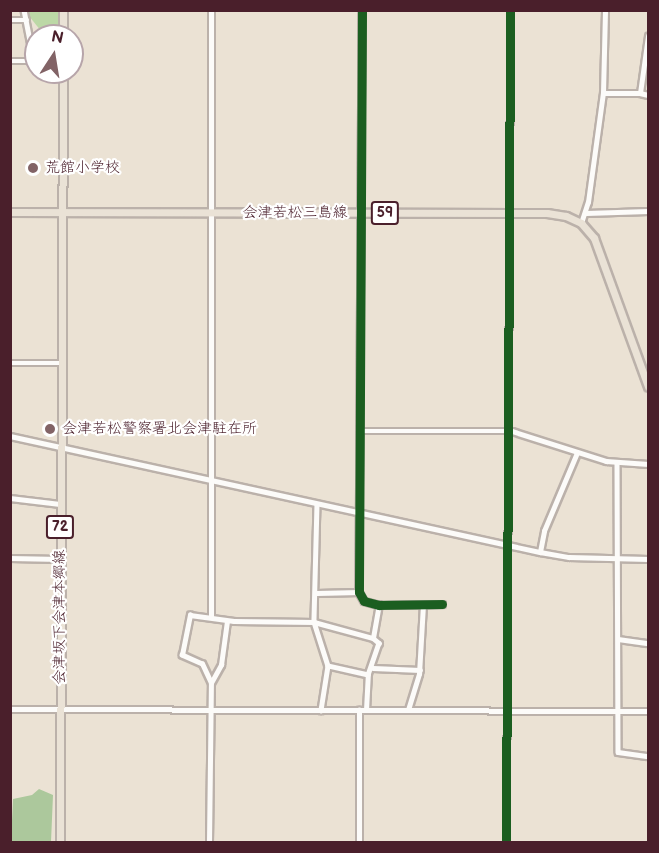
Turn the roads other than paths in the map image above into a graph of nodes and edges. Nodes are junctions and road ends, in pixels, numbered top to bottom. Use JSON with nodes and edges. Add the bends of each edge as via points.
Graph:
{"nodes":[{"id":1,"x":24,"y":10,"type":"edge"},
{"id":2,"x":211,"y":10,"type":"edge"},
{"id":3,"x":362,"y":10,"type":"edge"},
{"id":4,"x":510,"y":10,"type":"edge"},
{"id":5,"x":605,"y":10,"type":"edge"},
{"id":6,"x":10,"y":20,"type":"edge"},
{"id":7,"x":27,"y":20,"type":"junction"},
{"id":8,"x":28,"y":24,"type":"edge"},
{"id":9,"x":648,"y":36,"type":"edge"},
{"id":10,"x":63,"y":84,"type":"edge"},
{"id":11,"x":603,"y":93,"type":"junction"},
{"id":12,"x":640,"y":93,"type":"junction"},
{"id":13,"x":648,"y":95,"type":"edge"},
{"id":14,"x":648,"y":211,"type":"edge"},
{"id":15,"x":10,"y":212,"type":"edge"},
{"id":16,"x":62,"y":212,"type":"junction"},
{"id":17,"x":210,"y":213,"type":"junction"},
{"id":18,"x":362,"y":213,"type":"junction"},
{"id":19,"x":510,"y":213,"type":"junction"},
{"id":20,"x":586,"y":213,"type":"junction"},
{"id":21,"x":580,"y":223,"type":"junction"},
{"id":22,"x":10,"y":363,"type":"edge"},
{"id":23,"x":61,"y":363,"type":"junction"},
{"id":24,"x":648,"y":386,"type":"edge"},
{"id":25,"x":361,"y":431,"type":"junction"},
{"id":26,"x":508,"y":431,"type":"junction"},
{"id":27,"x":10,"y":436,"type":"edge"},
{"id":28,"x":61,"y":447,"type":"junction"},
{"id":29,"x":577,"y":453,"type":"junction"},
{"id":30,"x":617,"y":463,"type":"junction"},
{"id":31,"x":648,"y":464,"type":"edge"},
{"id":32,"x":210,"y":481,"type":"junction"},
{"id":33,"x":10,"y":498,"type":"edge"},
{"id":34,"x":60,"y":504,"type":"junction"},
{"id":35,"x":317,"y":504,"type":"junction"},
{"id":36,"x":360,"y":513,"type":"junction"},
{"id":37,"x":508,"y":545,"type":"junction"},
{"id":38,"x":540,"y":552,"type":"junction"},
{"id":39,"x":618,"y":557,"type":"junction"},
{"id":40,"x":10,"y":558,"type":"edge"},
{"id":41,"x":60,"y":559,"type":"junction"},
{"id":42,"x":648,"y":560,"type":"edge"},
{"id":43,"x":359,"y":592,"type":"junction"},
{"id":44,"x":317,"y":593,"type":"junction"},
{"id":45,"x":442,"y":604,"type":"dead end"},
{"id":46,"x":379,"y":605,"type":"junction"},
{"id":47,"x":423,"y":605,"type":"junction"},
{"id":48,"x":210,"y":617,"type":"junction"},
{"id":49,"x":227,"y":621,"type":"junction"},
{"id":50,"x":314,"y":622,"type":"junction"},
{"id":51,"x":373,"y":638,"type":"junction"},
{"id":52,"x":618,"y":639,"type":"junction"},
{"id":53,"x":648,"y":643,"type":"edge"},
{"id":54,"x":328,"y":666,"type":"junction"},
{"id":55,"x":373,"y":668,"type":"junction"},
{"id":56,"x":420,"y":670,"type":"junction"},
{"id":57,"x":368,"y":675,"type":"junction"},
{"id":58,"x":211,"y":683,"type":"junction"},
{"id":59,"x":10,"y":709,"type":"edge"},
{"id":60,"x":59,"y":709,"type":"junction"},
{"id":61,"x":210,"y":710,"type":"junction"},
{"id":62,"x":321,"y":710,"type":"junction"},
{"id":63,"x":359,"y":710,"type":"junction"},
{"id":64,"x":366,"y":710,"type":"junction"},
{"id":65,"x":408,"y":710,"type":"junction"},
{"id":66,"x":507,"y":710,"type":"junction"},
{"id":67,"x":618,"y":710,"type":"junction"},
{"id":68,"x":648,"y":711,"type":"edge"},
{"id":69,"x":648,"y":756,"type":"edge"},
{"id":70,"x":60,"y":843,"type":"edge"},
{"id":71,"x":209,"y":843,"type":"edge"},
{"id":72,"x":358,"y":843,"type":"edge"},
{"id":73,"x":506,"y":843,"type":"edge"}],
"edges":[{"from":1,"to":7,"type":"street"},
{"from":2,"to":17,"type":"street"},
{"from":3,"to":18,"type":"street"},
{"from":4,"to":19,"type":"street"},
{"from":5,"to":11,"type":"street"},
{"from":6,"to":7,"type":"street"},
{"from":7,"to":8,"type":"street"},
{"from":9,"to":12,"type":"street"},
{"from":10,"to":16,"type":"main road","number":"72"},
{"from":11,"to":12,"type":"street"},
{"from":11,"to":20,"type":"street"},
{"from":12,"to":13,"type":"street"},
{"from":14,"to":20,"type":"street"},
{"from":15,"to":16,"type":"main road","name":"会津若松三島線","number":"59"},
{"from":16,"to":17,"type":"main road","name":"会津若松三島線","number":"59"},
{"from":16,"to":23,"type":"main road","name":"会津坂下会津本郷線","number":"72"},
{"from":17,"to":18,"type":"main road","name":"会津若松三島線","number":"59"},
{"from":17,"to":32,"type":"street"},
{"from":18,"to":19,"type":"main road","name":"会津若松三島線","number":"59"},
{"from":18,"to":25,"type":"street"},
{"from":19,"to":21,"type":"main road","name":"会津若松三島線","number":"59","via":[[556,214]]},
{"from":19,"to":26,"type":"street"},
{"from":20,"to":21,"type":"street"},
{"from":21,"to":24,"type":"main road","via":[[601,252]]},
{"from":22,"to":23,"type":"street"},
{"from":23,"to":28,"type":"main road","name":"会津坂下会津本郷線","number":"72"},
{"from":25,"to":26,"type":"street"},
{"from":25,"to":36,"type":"street"},
{"from":26,"to":29,"type":"street"},
{"from":26,"to":37,"type":"street"},
{"from":27,"to":28,"type":"street"},
{"from":28,"to":32,"type":"street"},
{"from":28,"to":34,"type":"main road","name":"会津坂下会津本郷線","number":"72"},
{"from":29,"to":30,"type":"street"},
{"from":29,"to":38,"type":"street","via":[[544,531]]},
{"from":30,"to":31,"type":"street"},
{"from":30,"to":39,"type":"street"},
{"from":32,"to":35,"type":"street"},
{"from":32,"to":48,"type":"street"},
{"from":33,"to":34,"type":"street"},
{"from":34,"to":41,"type":"main road","name":"会津坂下会津本郷線","number":"72"},
{"from":35,"to":36,"type":"street"},
{"from":35,"to":44,"type":"street"},
{"from":36,"to":37,"type":"street"},
{"from":36,"to":43,"type":"street"},
{"from":37,"to":38,"type":"street"},
{"from":37,"to":66,"type":"street"},
{"from":38,"to":39,"type":"street","via":[[569,557]]},
{"from":39,"to":42,"type":"street"},
{"from":39,"to":52,"type":"street"},
{"from":40,"to":41,"type":"street"},
{"from":41,"to":60,"type":"main road","name":"会津坂下会津本郷線","number":"72"},
{"from":43,"to":44,"type":"street"},
{"from":43,"to":46,"type":"street","via":[[364,601]]},
{"from":44,"to":50,"type":"street"},
{"from":45,"to":47,"type":"street"},
{"from":46,"to":47,"type":"street"},
{"from":46,"to":51,"type":"street"},
{"from":47,"to":56,"type":"street"},
{"from":48,"to":49,"type":"street"},
{"from":48,"to":58,"type":"street","via":[[188,615],[182,655],[202,664]]},
{"from":49,"to":50,"type":"street"},
{"from":49,"to":58,"type":"street","via":[[221,665]]},
{"from":50,"to":51,"type":"street"},
{"from":50,"to":54,"type":"street"},
{"from":51,"to":55,"type":"street","via":[[379,643]]},
{"from":52,"to":53,"type":"street"},
{"from":52,"to":67,"type":"street"},
{"from":54,"to":57,"type":"street"},
{"from":54,"to":62,"type":"street"},
{"from":55,"to":56,"type":"street"},
{"from":55,"to":57,"type":"street"},
{"from":56,"to":65,"type":"street"},
{"from":57,"to":64,"type":"street"},
{"from":58,"to":61,"type":"street"},
{"from":59,"to":60,"type":"street"},
{"from":60,"to":61,"type":"street"},
{"from":60,"to":70,"type":"main road","name":"会津坂下会津本郷線","number":"72"},
{"from":61,"to":62,"type":"street"},
{"from":61,"to":71,"type":"street"},
{"from":62,"to":63,"type":"street"},
{"from":63,"to":64,"type":"street"},
{"from":63,"to":72,"type":"street"},
{"from":64,"to":65,"type":"street"},
{"from":65,"to":66,"type":"street"},
{"from":66,"to":67,"type":"street"},
{"from":66,"to":73,"type":"street"},
{"from":67,"to":68,"type":"street"},
{"from":67,"to":69,"type":"street","via":[[618,752]]}]}
